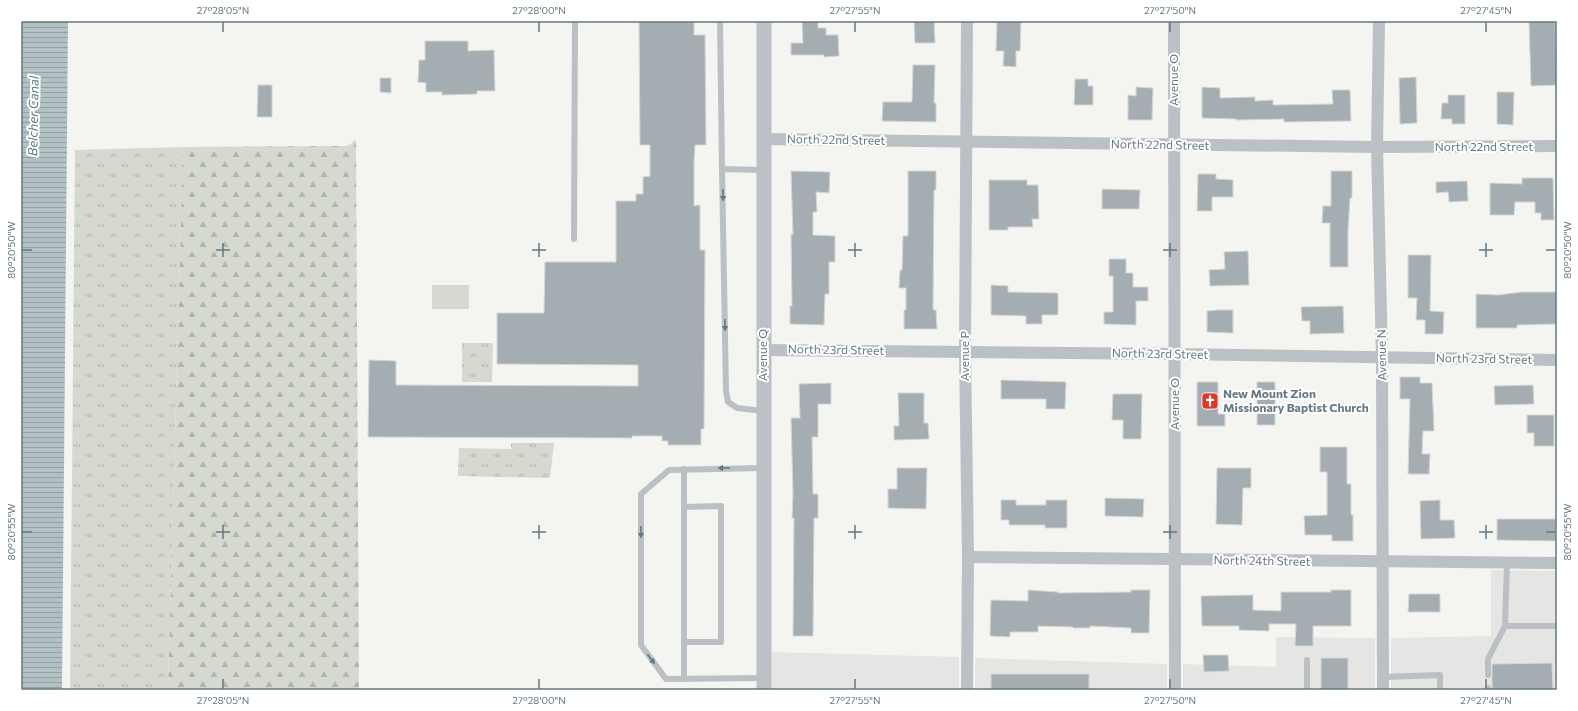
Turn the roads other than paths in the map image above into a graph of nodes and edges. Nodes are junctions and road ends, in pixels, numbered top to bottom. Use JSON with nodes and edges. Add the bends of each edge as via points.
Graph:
{"nodes":[{"id":1,"x":575,"y":21,"type":"edge"},
{"id":2,"x":720,"y":21,"type":"edge"},
{"id":3,"x":764,"y":21,"type":"edge"},
{"id":4,"x":967,"y":21,"type":"edge"},
{"id":5,"x":1174,"y":21,"type":"edge"},
{"id":6,"x":1379,"y":21,"type":"edge"},
{"id":7,"x":763,"y":139,"type":"junction"},
{"id":8,"x":966,"y":142,"type":"junction"},
{"id":9,"x":1175,"y":145,"type":"junction"},
{"id":10,"x":1557,"y":146,"type":"edge"},
{"id":11,"x":1377,"y":147,"type":"junction"},
{"id":12,"x":722,"y":169,"type":"junction"},
{"id":13,"x":763,"y":170,"type":"junction"},
{"id":14,"x":574,"y":238,"type":"dead end"},
{"id":15,"x":763,"y":350,"type":"junction"},
{"id":16,"x":965,"y":352,"type":"junction"},
{"id":17,"x":1175,"y":354,"type":"junction"},
{"id":18,"x":1382,"y":357,"type":"junction"},
{"id":19,"x":1557,"y":360,"type":"edge"},
{"id":20,"x":763,"y":411,"type":"junction"},
{"id":21,"x":763,"y":468,"type":"junction"},
{"id":22,"x":684,"y":469,"type":"junction"},
{"id":23,"x":684,"y":507,"type":"junction"},
{"id":24,"x":968,"y":557,"type":"junction"},
{"id":25,"x":1176,"y":560,"type":"junction"},
{"id":26,"x":1382,"y":562,"type":"junction"},
{"id":27,"x":1508,"y":563,"type":"junction"},
{"id":28,"x":1557,"y":563,"type":"edge"},
{"id":29,"x":1505,"y":626,"type":"junction"},
{"id":30,"x":1557,"y":626,"type":"edge"},
{"id":31,"x":684,"y":642,"type":"junction"},
{"id":32,"x":1307,"y":660,"type":"dead end"},
{"id":33,"x":1488,"y":675,"type":"dead end"},
{"id":34,"x":1383,"y":677,"type":"junction"},
{"id":35,"x":684,"y":678,"type":"junction"},
{"id":36,"x":764,"y":684,"type":"edge"},
{"id":37,"x":967,"y":690,"type":"edge"},
{"id":38,"x":1175,"y":690,"type":"edge"},
{"id":39,"x":1307,"y":690,"type":"edge"},
{"id":40,"x":1383,"y":690,"type":"edge"},
{"id":41,"x":1440,"y":690,"type":"edge"}],
"edges":[{"from":1,"to":14,"type":"lane"},
{"from":2,"to":12,"type":"lane"},
{"from":3,"to":7,"type":"street","name":"Avenue Q"},
{"from":4,"to":8,"type":"street","name":"Avenue P"},
{"from":5,"to":9,"type":"street","name":"Avenue O"},
{"from":6,"to":11,"type":"street","name":"Avenue N"},
{"from":7,"to":8,"type":"street","name":"North 22nd Street"},
{"from":7,"to":13,"type":"street","name":"Avenue Q"},
{"from":8,"to":9,"type":"street","name":"North 22nd Street"},
{"from":8,"to":16,"type":"street","name":"Avenue P"},
{"from":9,"to":11,"type":"street","name":"North 22nd Street"},
{"from":9,"to":17,"type":"street","name":"Avenue O"},
{"from":10,"to":11,"type":"street","name":"North 22nd Street"},
{"from":11,"to":18,"type":"street","name":"Avenue N"},
{"from":12,"to":13,"type":"lane"},
{"from":12,"to":20,"type":"lane","one_way":true,"via":[[726,391],[728,402],[737,408]]},
{"from":13,"to":15,"type":"street","name":"Avenue Q"},
{"from":15,"to":16,"type":"street","name":"North 23rd Street"},
{"from":15,"to":20,"type":"street","name":"Avenue Q"},
{"from":16,"to":17,"type":"street","name":"North 23rd Street"},
{"from":16,"to":24,"type":"street","name":"Avenue P"},
{"from":17,"to":18,"type":"street","name":"North 23rd Street"},
{"from":17,"to":25,"type":"street","name":"Avenue O"},
{"from":18,"to":19,"type":"street","name":"North 23rd Street"},
{"from":18,"to":26,"type":"street","name":"Avenue N"},
{"from":20,"to":21,"type":"street","name":"Avenue Q"},
{"from":21,"to":22,"type":"lane","one_way":true},
{"from":21,"to":36,"type":"street","name":"Avenue Q"},
{"from":22,"to":23,"type":"lane"},
{"from":22,"to":35,"type":"lane","one_way":true,"via":[[669,470],[641,494],[641,646],[666,679]]},
{"from":23,"to":31,"type":"lane"},
{"from":23,"to":31,"type":"lane","via":[[721,506],[721,642]]},
{"from":24,"to":25,"type":"street","name":"North 24th Street"},
{"from":24,"to":37,"type":"street","name":"Avenue P"},
{"from":25,"to":26,"type":"street","name":"North 24th Street"},
{"from":25,"to":38,"type":"street","name":"Avenue O"},
{"from":26,"to":27,"type":"street","name":"North 24th Street"},
{"from":26,"to":34,"type":"street","name":"Avenue N"},
{"from":27,"to":28,"type":"street","name":"North 24th Street"},
{"from":27,"to":29,"type":"lane"},
{"from":29,"to":30,"type":"lane"},
{"from":29,"to":33,"type":"lane","via":[[1488,659]]},
{"from":31,"to":35,"type":"lane"},
{"from":32,"to":39,"type":"lane"},
{"from":34,"to":40,"type":"street","name":"Avenue N"},
{"from":34,"to":41,"type":"lane","via":[[1440,675]]},
{"from":35,"to":36,"type":"lane"}]}
